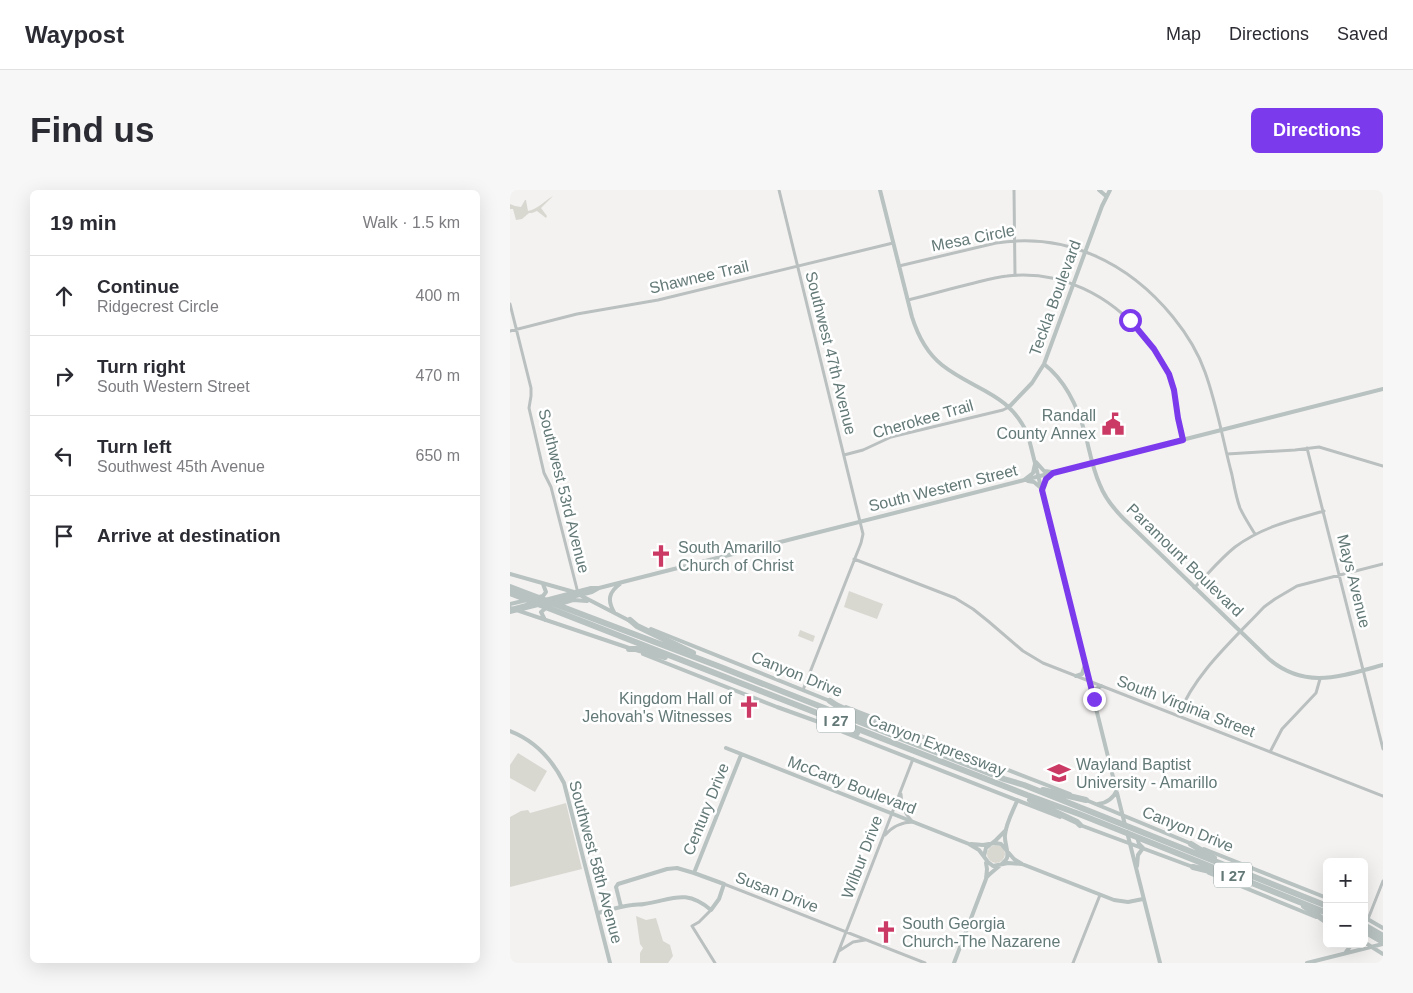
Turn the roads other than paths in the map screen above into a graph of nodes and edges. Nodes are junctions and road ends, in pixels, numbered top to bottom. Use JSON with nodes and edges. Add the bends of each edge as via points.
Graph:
{"nodes":[{"id":1,"x":779,"y":190,"type":"edge"},
{"id":2,"x":880,"y":190,"type":"edge"},
{"id":3,"x":1014,"y":190,"type":"edge"},
{"id":4,"x":1100,"y":190,"type":"edge"},
{"id":5,"x":1109,"y":190,"type":"edge"},
{"id":6,"x":1106,"y":196,"type":"junction"},
{"id":7,"x":1015,"y":241,"type":"junction"},
{"id":8,"x":893,"y":243,"type":"junction"},
{"id":9,"x":1085,"y":252,"type":"junction"},
{"id":10,"x":797,"y":266,"type":"junction"},
{"id":11,"x":899,"y":266,"type":"junction"},
{"id":12,"x":1015,"y":276,"type":"junction"},
{"id":13,"x":1074,"y":284,"type":"junction"},
{"id":14,"x":908,"y":300,"type":"junction"},
{"id":15,"x":510,"y":304,"type":"edge"},
{"id":16,"x":516,"y":329,"type":"junction"},
{"id":17,"x":510,"y":330,"type":"edge"},
{"id":18,"x":1044,"y":364,"type":"junction"},
{"id":19,"x":1383,"y":389,"type":"edge"},
{"id":20,"x":1009,"y":407,"type":"junction"},
{"id":21,"x":1221,"y":430,"type":"junction"},
{"id":22,"x":1183,"y":440,"type":"junction"},
{"id":23,"x":1307,"y":448,"type":"junction"},
{"id":24,"x":1227,"y":454,"type":"junction"},
{"id":25,"x":844,"y":455,"type":"junction"},
{"id":26,"x":1035,"y":460,"type":"junction"},
{"id":27,"x":1093,"y":463,"type":"junction"},
{"id":28,"x":1383,"y":466,"type":"edge"},
{"id":29,"x":1054,"y":473,"type":"junction"},
{"id":30,"x":1039,"y":477,"type":"junction"},
{"id":31,"x":1024,"y":481,"type":"junction"},
{"id":32,"x":1042,"y":490,"type":"junction"},
{"id":33,"x":1324,"y":511,"type":"junction"},
{"id":34,"x":860,"y":522,"type":"junction"},
{"id":35,"x":1254,"y":534,"type":"junction"},
{"id":36,"x":854,"y":559,"type":"junction"},
{"id":37,"x":1383,"y":564,"type":"edge"},
{"id":38,"x":510,"y":574,"type":"edge"},
{"id":39,"x":1340,"y":574,"type":"junction"},
{"id":40,"x":624,"y":582,"type":"junction"},
{"id":41,"x":543,"y":584,"type":"junction"},
{"id":42,"x":510,"y":585,"type":"edge"},
{"id":43,"x":1194,"y":588,"type":"junction"},
{"id":44,"x":577,"y":593,"type":"junction"},
{"id":45,"x":513,"y":594,"type":"edge"},
{"id":46,"x":510,"y":604,"type":"edge"},
{"id":47,"x":598,"y":605,"type":"junction"},
{"id":48,"x":512,"y":609,"type":"edge"},
{"id":49,"x":567,"y":611,"type":"junction"},
{"id":50,"x":615,"y":614,"type":"junction"},
{"id":51,"x":545,"y":620,"type":"junction"},
{"id":52,"x":630,"y":620,"type":"junction"},
{"id":53,"x":1241,"y":632,"type":"junction"},
{"id":54,"x":630,"y":649,"type":"junction"},
{"id":55,"x":1085,"y":663,"type":"junction"},
{"id":56,"x":693,"y":664,"type":"junction"},
{"id":57,"x":1383,"y":665,"type":"edge"},
{"id":58,"x":718,"y":666,"type":"junction"},
{"id":59,"x":1364,"y":670,"type":"junction"},
{"id":60,"x":1076,"y":676,"type":"junction"},
{"id":61,"x":1320,"y":679,"type":"junction"},
{"id":62,"x":1090,"y":682,"type":"junction"},
{"id":63,"x":1101,"y":686,"type":"junction"},
{"id":64,"x":803,"y":690,"type":"junction"},
{"id":65,"x":1094,"y":699,"type":"junction"},
{"id":66,"x":830,"y":701,"type":"junction"},
{"id":67,"x":1178,"y":716,"type":"junction"},
{"id":68,"x":827,"y":726,"type":"junction"},
{"id":69,"x":510,"y":732,"type":"edge"},
{"id":70,"x":887,"y":740,"type":"junction"},
{"id":71,"x":921,"y":746,"type":"junction"},
{"id":72,"x":726,"y":748,"type":"dead end"},
{"id":73,"x":1383,"y":749,"type":"edge"},
{"id":74,"x":1270,"y":752,"type":"junction"},
{"id":75,"x":741,"y":755,"type":"junction"},
{"id":76,"x":913,"y":760,"type":"junction"},
{"id":77,"x":991,"y":781,"type":"junction"},
{"id":78,"x":1024,"y":785,"type":"junction"},
{"id":79,"x":902,"y":790,"type":"junction"},
{"id":80,"x":1117,"y":790,"type":"junction"},
{"id":81,"x":1383,"y":796,"type":"edge"},
{"id":82,"x":1086,"y":800,"type":"junction"},
{"id":83,"x":1017,"y":801,"type":"junction"},
{"id":84,"x":1098,"y":804,"type":"junction"},
{"id":85,"x":1116,"y":812,"type":"junction"},
{"id":86,"x":892,"y":814,"type":"junction"},
{"id":87,"x":1123,"y":816,"type":"junction"},
{"id":88,"x":913,"y":822,"type":"junction"},
{"id":89,"x":1109,"y":823,"type":"junction"},
{"id":90,"x":1140,"y":823,"type":"junction"},
{"id":91,"x":1080,"y":825,"type":"junction"},
{"id":92,"x":1006,"y":830,"type":"junction"},
{"id":93,"x":1141,"y":835,"type":"junction"},
{"id":94,"x":883,"y":838,"type":"junction"},
{"id":95,"x":1114,"y":838,"type":"junction"},
{"id":96,"x":969,"y":844,"type":"junction"},
{"id":97,"x":991,"y":844,"type":"junction"},
{"id":98,"x":1130,"y":844,"type":"junction"},
{"id":99,"x":1191,"y":844,"type":"junction"},
{"id":100,"x":1143,"y":848,"type":"junction"},
{"id":101,"x":1007,"y":850,"type":"junction"},
{"id":102,"x":985,"y":858,"type":"junction"},
{"id":103,"x":1022,"y":864,"type":"junction"},
{"id":104,"x":1001,"y":865,"type":"junction"},
{"id":105,"x":1193,"y":867,"type":"junction"},
{"id":106,"x":1136,"y":870,"type":"junction"},
{"id":107,"x":694,"y":873,"type":"junction"},
{"id":108,"x":1244,"y":873,"type":"junction"},
{"id":109,"x":986,"y":879,"type":"junction"},
{"id":110,"x":1248,"y":880,"type":"junction"},
{"id":111,"x":1383,"y":882,"type":"edge"},
{"id":112,"x":724,"y":884,"type":"junction"},
{"id":113,"x":1100,"y":895,"type":"junction"},
{"id":114,"x":1323,"y":896,"type":"edge"},
{"id":115,"x":1290,"y":897,"type":"junction"},
{"id":116,"x":1144,"y":899,"type":"junction"},
{"id":117,"x":1323,"y":904,"type":"edge"},
{"id":118,"x":621,"y":907,"type":"junction"},
{"id":119,"x":711,"y":910,"type":"junction"},
{"id":120,"x":1323,"y":910,"type":"edge"},
{"id":121,"x":598,"y":913,"type":"junction"},
{"id":122,"x":1368,"y":916,"type":"edge"},
{"id":123,"x":1323,"y":919,"type":"edge"},
{"id":124,"x":1323,"y":920,"type":"edge"},
{"id":125,"x":1368,"y":922,"type":"edge"},
{"id":126,"x":846,"y":932,"type":"junction"},
{"id":127,"x":1368,"y":932,"type":"edge"},
{"id":128,"x":1382,"y":937,"type":"edge"},
{"id":129,"x":866,"y":940,"type":"junction"},
{"id":130,"x":1368,"y":941,"type":"edge"},
{"id":131,"x":1368,"y":944,"type":"edge"},
{"id":132,"x":1372,"y":947,"type":"junction"},
{"id":133,"x":1349,"y":948,"type":"edge"},
{"id":134,"x":839,"y":951,"type":"junction"},
{"id":135,"x":1344,"y":954,"type":"junction"},
{"id":136,"x":1383,"y":954,"type":"edge"},
{"id":137,"x":1317,"y":962,"type":"edge"},
{"id":138,"x":610,"y":963,"type":"edge"},
{"id":139,"x":715,"y":963,"type":"edge"},
{"id":140,"x":834,"y":963,"type":"edge"},
{"id":141,"x":925,"y":963,"type":"edge"},
{"id":142,"x":954,"y":963,"type":"edge"},
{"id":143,"x":1073,"y":963,"type":"edge"},
{"id":144,"x":1160,"y":963,"type":"edge"},
{"id":145,"x":1307,"y":963,"type":"edge"}],
"edges":[{"from":1,"to":10,"type":"street","name":"Southwest 47th Avenue"},
{"from":2,"to":8,"type":"main road"},
{"from":3,"to":7,"type":"street"},
{"from":4,"to":5,"type":"street"},
{"from":4,"to":6,"type":"main road"},
{"from":5,"to":6,"type":"main road","name":"Teckla Boulevard"},
{"from":6,"to":9,"type":"main road","name":"Teckla Boulevard"},
{"from":7,"to":9,"type":"street","name":"Mesa Circle","via":[[1048,243]]},
{"from":7,"to":11,"type":"street","name":"Mesa Circle"},
{"from":7,"to":12,"type":"street"},
{"from":8,"to":10,"type":"street","name":"Shawnee Trail"},
{"from":8,"to":11,"type":"main road"},
{"from":9,"to":13,"type":"main road","name":"Teckla Boulevard"},
{"from":9,"to":21,"type":"street","name":"Mesa Circle","via":[[1106,260],[1134,278],[1181,327],[1205,372]]},
{"from":10,"to":16,"type":"street","name":"Shawnee Trail","via":[[659,300],[577,314]]},
{"from":10,"to":25,"type":"street","name":"Southwest 47th Avenue"},
{"from":11,"to":14,"type":"main road"},
{"from":12,"to":13,"type":"street","via":[[1049,278]]},
{"from":12,"to":14,"type":"street"},
{"from":13,"to":18,"type":"main road","name":"Teckla Boulevard"},
{"from":13,"to":22,"type":"street","via":[[1098,295],[1120,311],[1156,352],[1172,381]]},
{"from":14,"to":20,"type":"main road","via":[[918,333],[934,358]]},
{"from":15,"to":16,"type":"street","name":"Southwest 53rd Avenue"},
{"from":16,"to":17,"type":"street","name":"Shawnee Trail"},
{"from":16,"to":44,"type":"street","name":"Southwest 53rd Avenue","via":[[531,388],[528,408]]},
{"from":18,"to":20,"type":"main road","name":"Teckla Boulevard","via":[[1032,383]]},
{"from":18,"to":27,"type":"main road","name":"Paramount Boulevard","via":[[1060,382],[1077,410]]},
{"from":19,"to":21,"type":"main road","name":"South Western Street"},
{"from":20,"to":25,"type":"street","name":"Cherokee Trail","via":[[891,438]]},
{"from":20,"to":26,"type":"main road","via":[[1025,429]]},
{"from":21,"to":22,"type":"main road","name":"South Western Street"},
{"from":21,"to":24,"type":"street","name":"Mesa Circle"},
{"from":22,"to":27,"type":"main road","name":"South Western Street"},
{"from":23,"to":24,"type":"street"},
{"from":23,"to":28,"type":"street","via":[[1323,447]]},
{"from":23,"to":33,"type":"street","name":"Mays Avenue"},
{"from":24,"to":35,"type":"street","name":"Mesa Circle","via":[[1240,506]]},
{"from":25,"to":34,"type":"street","name":"Southwest 47th Avenue"},
{"from":26,"to":29,"type":"main road","via":[[1043,470]]},
{"from":26,"to":30,"type":"main road"},
{"from":26,"to":31,"type":"main road","via":[[1033,473]]},
{"from":27,"to":29,"type":"main road","name":"South Western Street"},
{"from":27,"to":43,"type":"main road","name":"Paramount Boulevard","via":[[1108,501]]},
{"from":29,"to":30,"type":"main road","name":"South Western Street"},
{"from":29,"to":32,"type":"main road","via":[[1046,479]]},
{"from":30,"to":31,"type":"main road","name":"South Western Street"},
{"from":30,"to":32,"type":"main road"},
{"from":31,"to":32,"type":"main road","via":[[1034,482]]},
{"from":31,"to":34,"type":"main road","name":"South Western Street"},
{"from":32,"to":55,"type":"main road"},
{"from":33,"to":35,"type":"street","via":[[1288,520]]},
{"from":33,"to":39,"type":"street","name":"Mays Avenue"},
{"from":34,"to":36,"type":"street","name":"Southwest 47th Avenue","via":[[862,537]]},
{"from":34,"to":40,"type":"main road","name":"South Western Street"},
{"from":35,"to":43,"type":"street","via":[[1234,548]]},
{"from":36,"to":60,"type":"street","name":"South Virginia Street","via":[[955,598],[1032,657]]},
{"from":36,"to":64,"type":"street","name":"Southwest 47th Avenue"},
{"from":37,"to":39,"type":"street"},
{"from":38,"to":41,"type":"main road","name":"Canyon Drive"},
{"from":39,"to":53,"type":"street","via":[[1286,591],[1264,607]]},
{"from":39,"to":59,"type":"street","name":"Mays Avenue"},
{"from":40,"to":44,"type":"main road","name":"South Western Street"},
{"from":40,"to":50,"type":"main road","via":[[614,588],[610,596]]},
{"from":41,"to":44,"type":"main road","name":"Canyon Drive"},
{"from":41,"to":46,"type":"main road","via":[[546,590],[543,596]]},
{"from":42,"to":49,"type":"highway","name":"Canyon Expressway","number":"I 27"},
{"from":43,"to":53,"type":"main road","name":"Paramount Boulevard"},
{"from":44,"to":47,"type":"main road","name":"Canyon Drive"},
{"from":44,"to":48,"type":"main road","name":"South Western Street"},
{"from":45,"to":49,"type":"highway","name":"Canyon Expressway","number":"I 27"},
{"from":47,"to":50,"type":"main road","name":"Canyon Drive"},
{"from":47,"to":51,"type":"main road","via":[[580,600],[545,608],[541,612]]},
{"from":48,"to":51,"type":"main road","name":"Canyon Drive"},
{"from":49,"to":56,"type":"highway","name":"Canyon Expressway","number":"I 27"},
{"from":49,"to":58,"type":"highway","name":"Canyon Expressway","number":"I 27"},
{"from":50,"to":52,"type":"main road","name":"Canyon Drive"},
{"from":51,"to":54,"type":"main road","name":"Canyon Drive"},
{"from":52,"to":58,"type":"highway"},
{"from":52,"to":64,"type":"main road","name":"Canyon Drive"},
{"from":53,"to":61,"type":"main road","name":"Paramount Boulevard","via":[[1279,667]]},
{"from":53,"to":67,"type":"street","via":[[1200,677]]},
{"from":54,"to":56,"type":"highway"},
{"from":54,"to":68,"type":"main road","name":"Canyon Drive"},
{"from":55,"to":60,"type":"main road","via":[[1084,672]]},
{"from":55,"to":62,"type":"main road"},
{"from":56,"to":70,"type":"highway","name":"Canyon Expressway","number":"I 27"},
{"from":57,"to":59,"type":"main road","name":"Paramount Boulevard"},
{"from":58,"to":71,"type":"highway","name":"Canyon Expressway","number":"I 27"},
{"from":59,"to":61,"type":"main road","name":"Paramount Boulevard"},
{"from":59,"to":73,"type":"street","name":"Mays Avenue"},
{"from":60,"to":62,"type":"street","name":"South Virginia Street"},
{"from":61,"to":74,"type":"street","via":[[1316,693],[1282,729]]},
{"from":62,"to":63,"type":"street","name":"South Virginia Street"},
{"from":62,"to":65,"type":"main road"},
{"from":63,"to":65,"type":"main road","via":[[1095,690]]},
{"from":63,"to":67,"type":"street","name":"South Virginia Street"},
{"from":64,"to":66,"type":"main road","name":"Canyon Drive"},
{"from":65,"to":80,"type":"main road"},
{"from":66,"to":71,"type":"highway"},
{"from":66,"to":82,"type":"main road","name":"Canyon Drive"},
{"from":67,"to":74,"type":"street","name":"South Virginia Street"},
{"from":68,"to":70,"type":"highway"},
{"from":68,"to":76,"type":"main road","name":"Canyon Drive"},
{"from":69,"to":121,"type":"main road","name":"Southwest 58th Avenue","via":[[525,738],[556,766],[564,783]]},
{"from":70,"to":77,"type":"highway","name":"Canyon Expressway","number":"I 27"},
{"from":71,"to":78,"type":"highway","name":"Canyon Expressway","number":"I 27"},
{"from":72,"to":75,"type":"main road","name":"McCarty Boulevard"},
{"from":74,"to":81,"type":"street","name":"South Virginia Street"},
{"from":75,"to":86,"type":"main road","name":"McCarty Boulevard"},
{"from":75,"to":107,"type":"main road","name":"Century Drive"},
{"from":76,"to":79,"type":"street","name":"Wilbur Drive"},
{"from":76,"to":83,"type":"main road","name":"Canyon Drive"},
{"from":77,"to":89,"type":"highway","name":"Canyon Expressway","number":"I 27"},
{"from":77,"to":91,"type":"highway"},
{"from":78,"to":82,"type":"highway"},
{"from":78,"to":89,"type":"highway","name":"Canyon Expressway","number":"I 27"},
{"from":79,"to":86,"type":"street","name":"Wilbur Drive"},
{"from":79,"to":88,"type":"street","via":[[902,806]]},
{"from":80,"to":84,"type":"main road","via":[[1110,800]]},
{"from":80,"to":87,"type":"main road"},
{"from":82,"to":84,"type":"main road","name":"Canyon Drive"},
{"from":83,"to":91,"type":"main road","name":"Canyon Drive"},
{"from":83,"to":92,"type":"main road"},
{"from":84,"to":85,"type":"main road","name":"Canyon Drive"},
{"from":85,"to":87,"type":"main road","name":"Canyon Drive"},
{"from":85,"to":95,"type":"main road","via":[[1122,832],[1121,836]]},
{"from":86,"to":88,"type":"main road","name":"McCarty Boulevard"},
{"from":86,"to":94,"type":"street","name":"Wilbur Drive"},
{"from":87,"to":90,"type":"main road","name":"Canyon Drive"},
{"from":87,"to":98,"type":"main road"},
{"from":88,"to":94,"type":"street","via":[[895,826]]},
{"from":88,"to":96,"type":"main road","name":"McCarty Boulevard"},
{"from":89,"to":93,"type":"highway","name":"Canyon Expressway","number":"I 27"},
{"from":90,"to":99,"type":"main road","name":"Canyon Drive"},
{"from":90,"to":100,"type":"main road","via":[[1134,827]]},
{"from":91,"to":95,"type":"main road","name":"Canyon Drive"},
{"from":92,"to":97,"type":"main road"},
{"from":92,"to":101,"type":"main road"},
{"from":93,"to":108,"type":"highway","name":"Canyon Expressway","number":"I 27"},
{"from":93,"to":110,"type":"highway","name":"Canyon Expressway","number":"I 27"},
{"from":94,"to":126,"type":"street","name":"Wilbur Drive"},
{"from":95,"to":98,"type":"main road","name":"Canyon Drive"},
{"from":96,"to":97,"type":"main road","name":"McCarty Boulevard"},
{"from":96,"to":102,"type":"main road","name":"McCarty Boulevard"},
{"from":97,"to":101,"type":"main road","name":"McCarty Boulevard","via":[[1001,844]]},
{"from":97,"to":102,"type":"main road","via":[[985,850]]},
{"from":98,"to":100,"type":"main road","name":"Canyon Drive"},
{"from":98,"to":106,"type":"main road"},
{"from":99,"to":108,"type":"highway"},
{"from":99,"to":114,"type":"main road","name":"Canyon Drive"},
{"from":100,"to":105,"type":"main road","name":"Canyon Drive"},
{"from":100,"to":106,"type":"main road","via":[[1138,855]]},
{"from":101,"to":103,"type":"main road","name":"McCarty Boulevard"},
{"from":101,"to":104,"type":"main road","via":[[1007,859]]},
{"from":102,"to":104,"type":"main road","name":"McCarty Boulevard","via":[[990,864]]},
{"from":102,"to":109,"type":"main road"},
{"from":103,"to":104,"type":"main road","name":"McCarty Boulevard"},
{"from":103,"to":113,"type":"main road"},
{"from":104,"to":109,"type":"main road"},
{"from":105,"to":110,"type":"highway"},
{"from":105,"to":124,"type":"main road","name":"Canyon Drive"},
{"from":106,"to":116,"type":"main road"},
{"from":107,"to":112,"type":"main road","name":"Susan Drive"},
{"from":107,"to":118,"type":"main road","name":"Susan Drive","via":[[667,869],[618,884]]},
{"from":108,"to":117,"type":"highway","name":"Canyon Expressway","number":"I 27"},
{"from":109,"to":142,"type":"main road"},
{"from":110,"to":115,"type":"highway","name":"Canyon Expressway","number":"I 27"},
{"from":111,"to":122,"type":"street"},
{"from":112,"to":119,"type":"main road"},
{"from":112,"to":126,"type":"street","name":"Susan Drive"},
{"from":113,"to":116,"type":"main road","via":[[1120,902]]},
{"from":113,"to":143,"type":"street"},
{"from":115,"to":120,"type":"highway","name":"Canyon Expressway","number":"I 27"},
{"from":115,"to":123,"type":"highway"},
{"from":116,"to":144,"type":"main road"},
{"from":118,"to":119,"type":"main road","via":[[676,896],[692,899]]},
{"from":118,"to":121,"type":"main road"},
{"from":119,"to":139,"type":"street","via":[[692,926]]},
{"from":121,"to":138,"type":"main road","name":"Southwest 58th Avenue"},
{"from":125,"to":128,"type":"highway"},
{"from":126,"to":129,"type":"street","name":"Susan Drive"},
{"from":126,"to":134,"type":"street","name":"Wilbur Drive"},
{"from":127,"to":128,"type":"highway"},
{"from":128,"to":130,"type":"main road"},
{"from":128,"to":132,"type":"main road"},
{"from":129,"to":134,"type":"street","via":[[853,942]]},
{"from":129,"to":141,"type":"street","name":"Susan Drive"},
{"from":131,"to":132,"type":"main road"},
{"from":132,"to":135,"type":"main road"},
{"from":132,"to":136,"type":"main road"},
{"from":133,"to":135,"type":"main road"},
{"from":134,"to":140,"type":"street","name":"Wilbur Drive"},
{"from":135,"to":137,"type":"main road"},
{"from":137,"to":145,"type":"main road"}]}
